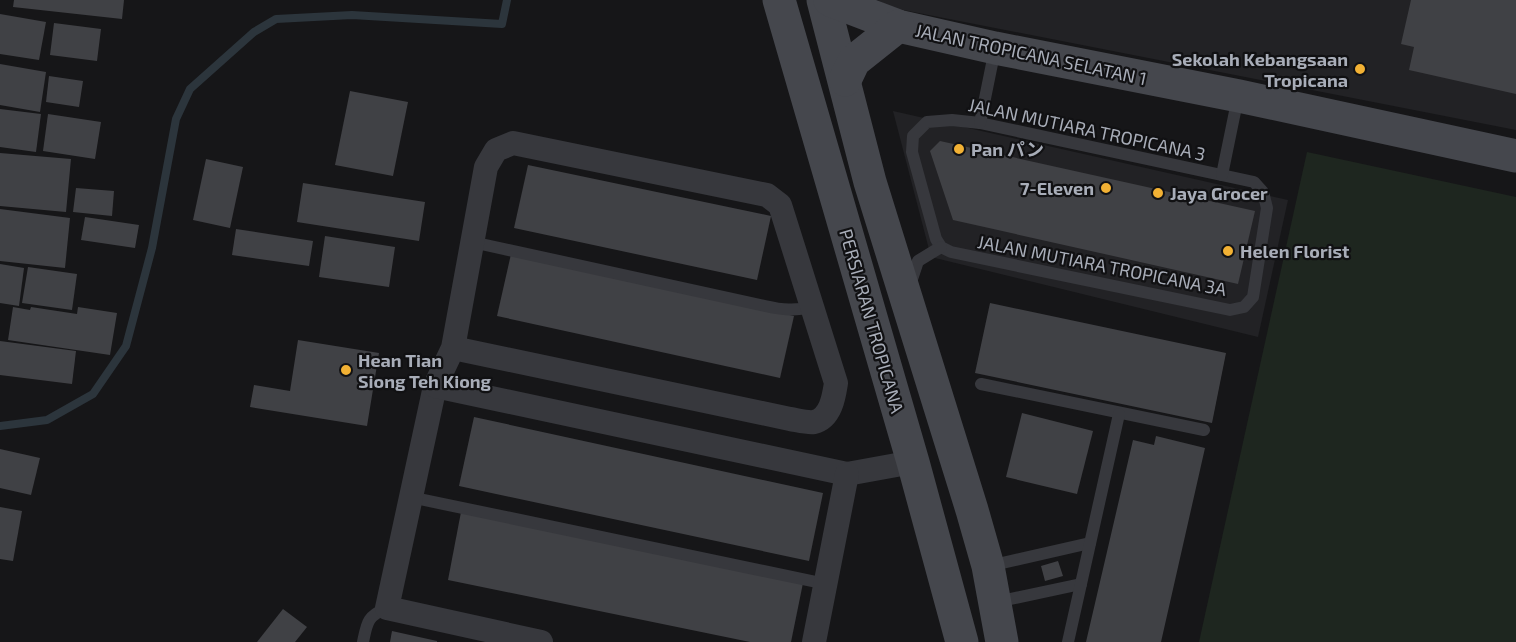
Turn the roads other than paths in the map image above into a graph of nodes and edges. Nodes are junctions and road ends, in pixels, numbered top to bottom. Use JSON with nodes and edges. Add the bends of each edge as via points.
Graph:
{"nodes":[{"id":1,"x":779,"y":0,"type":"edge"},
{"id":2,"x":823,"y":0,"type":"edge"},
{"id":3,"x":830,"y":0,"type":"edge"},
{"id":4,"x":898,"y":26,"type":"junction"},
{"id":5,"x":995,"y":48,"type":"junction"},
{"id":6,"x":845,"y":80,"type":"junction"},
{"id":7,"x":1239,"y":96,"type":"junction"},
{"id":8,"x":980,"y":123,"type":"junction"},
{"id":9,"x":1516,"y":156,"type":"edge"},
{"id":10,"x":1222,"y":175,"type":"junction"},
{"id":11,"x":472,"y":242,"type":"junction"},
{"id":12,"x":941,"y":246,"type":"junction"},
{"id":13,"x":906,"y":296,"type":"junction"},
{"id":14,"x":1253,"y":297,"type":"joint"},
{"id":15,"x":813,"y":308,"type":"junction"},
{"id":16,"x":453,"y":348,"type":"junction"},
{"id":17,"x":981,"y":384,"type":"dead end"},
{"id":18,"x":435,"y":386,"type":"junction"},
{"id":19,"x":1119,"y":414,"type":"junction"},
{"id":20,"x":1204,"y":430,"type":"dead end"},
{"id":21,"x":913,"y":462,"type":"junction"},
{"id":22,"x":847,"y":474,"type":"junction"},
{"id":23,"x":410,"y":497,"type":"junction"},
{"id":24,"x":1090,"y":543,"type":"junction"},
{"id":25,"x":988,"y":566,"type":"junction"},
{"id":26,"x":826,"y":584,"type":"junction"},
{"id":27,"x":1081,"y":584,"type":"junction"},
{"id":28,"x":995,"y":603,"type":"junction"},
{"id":29,"x":387,"y":608,"type":"junction"},
{"id":30,"x":363,"y":642,"type":"edge"},
{"id":31,"x":541,"y":642,"type":"edge"},
{"id":32,"x":814,"y":642,"type":"edge"},
{"id":33,"x":962,"y":642,"type":"edge"},
{"id":34,"x":1002,"y":642,"type":"edge"},
{"id":35,"x":1068,"y":642,"type":"edge"}],
"edges":[{"from":1,"to":21,"type":"main road","name":"PERSIARAN TROPICANA"},
{"from":2,"to":6,"type":"main road","name":"PERSIARAN TROPICANA"},
{"from":3,"to":4,"type":"main road","name":"JALAN TROPICANA SELATAN 1"},
{"from":4,"to":5,"type":"main road","name":"JALAN TROPICANA SELATAN 1"},
{"from":4,"to":6,"type":"main road","name":"JALAN TROPICANA SELATAN 1","via":[[854,61]]},
{"from":5,"to":7,"type":"main road","name":"JALAN TROPICANA SELATAN 1"},
{"from":5,"to":8,"type":"lane"},
{"from":6,"to":13,"type":"main road","name":"PERSIARAN TROPICANA","via":[[870,183]]},
{"from":7,"to":9,"type":"main road","name":"JALAN TROPICANA SELATAN 1"},
{"from":7,"to":10,"type":"lane"},
{"from":8,"to":10,"type":"lane","name":"JALAN MUTIARA TROPICANA 3"},
{"from":8,"to":12,"type":"lane","name":"JALAN MUTIARA TROPICANA 3","via":[[927,122],[913,136],[912,153]]},
{"from":10,"to":14,"type":"lane","name":"JALAN MUTIARA TROPICANA 3","via":[[1254,182],[1263,192],[1267,208]]},
{"from":11,"to":15,"type":"lane","via":[[785,310]]},
{"from":11,"to":15,"type":"street","via":[[486,167],[496,150],[513,143],[767,195],[780,205]]},
{"from":11,"to":16,"type":"street"},
{"from":12,"to":13,"type":"lane","via":[[918,261]]},
{"from":12,"to":14,"type":"lane","name":"JALAN MUTIARA TROPICANA 3A","via":[[951,252],[1230,310],[1244,307]]},
{"from":13,"to":25,"type":"main road","name":"PERSIARAN TROPICANA"},
{"from":15,"to":16,"type":"street","via":[[836,382],[826,415],[814,422]]},
{"from":16,"to":18,"type":"street"},
{"from":17,"to":19,"type":"lane"},
{"from":18,"to":22,"type":"street"},
{"from":18,"to":23,"type":"street"},
{"from":19,"to":20,"type":"lane"},
{"from":19,"to":24,"type":"lane"},
{"from":21,"to":22,"type":"street"},
{"from":21,"to":33,"type":"main road","name":"PERSIARAN TROPICANA"},
{"from":22,"to":26,"type":"street"},
{"from":23,"to":26,"type":"lane"},
{"from":23,"to":29,"type":"street"},
{"from":24,"to":25,"type":"lane"},
{"from":24,"to":27,"type":"lane"},
{"from":25,"to":28,"type":"main road","name":"PERSIARAN TROPICANA"},
{"from":26,"to":32,"type":"street"},
{"from":27,"to":28,"type":"lane"},
{"from":27,"to":35,"type":"lane"},
{"from":28,"to":34,"type":"main road","name":"PERSIARAN TROPICANA"},
{"from":29,"to":30,"type":"lane","via":[[368,620]]},
{"from":29,"to":31,"type":"street"}]}
